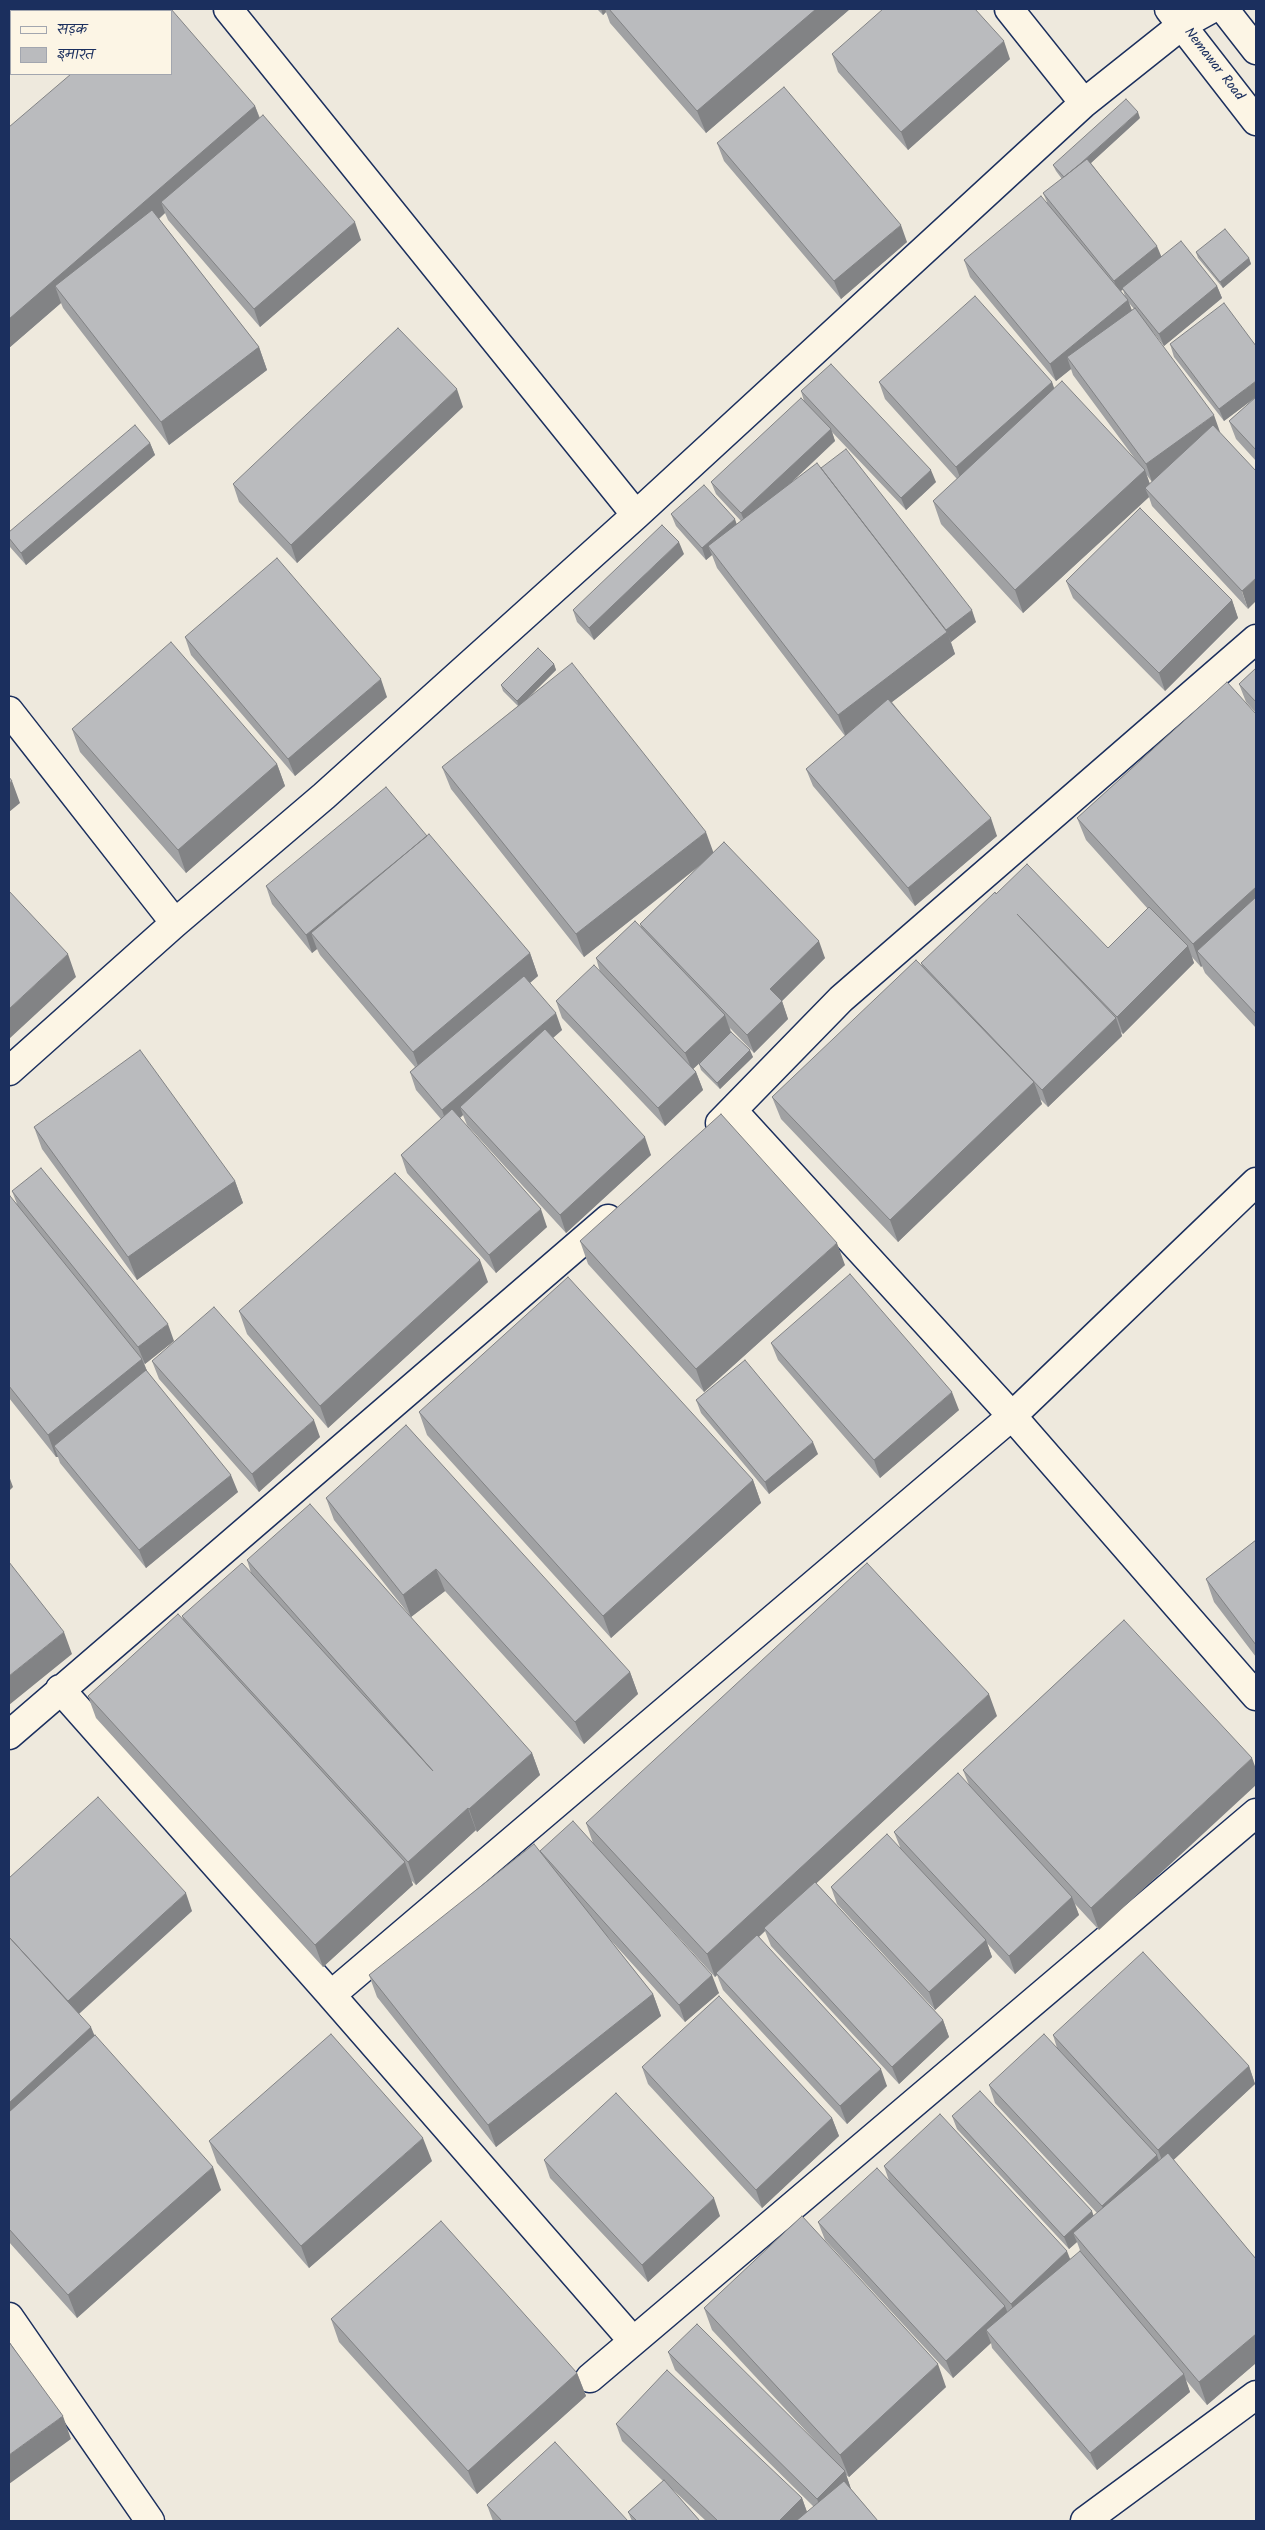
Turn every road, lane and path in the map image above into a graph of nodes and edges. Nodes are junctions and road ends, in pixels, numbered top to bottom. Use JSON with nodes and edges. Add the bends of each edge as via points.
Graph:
{"nodes":[{"id":1,"x":228,"y":9,"type":"edge"},
{"id":2,"x":1009,"y":9,"type":"edge"},
{"id":3,"x":1211,"y":9,"type":"edge"},
{"id":4,"x":1224,"y":9,"type":"edge"},
{"id":5,"x":1176,"y":17,"type":"edge"},
{"id":6,"x":1256,"y":50,"type":"edge"},
{"id":7,"x":1084,"y":103,"type":"junction"},
{"id":8,"x":1256,"y":121,"type":"edge"},
{"id":9,"x":636,"y":515,"type":"junction"},
{"id":10,"x":1256,"y":639,"type":"edge"},
{"id":11,"x":9,"y":710,"type":"edge"},
{"id":12,"x":174,"y":923,"type":"junction"},
{"id":13,"x":9,"y":1071,"type":"edge"},
{"id":14,"x":734,"y":1111,"type":"junction"},
{"id":15,"x":703,"y":1137,"type":"edge"},
{"id":16,"x":1256,"y":1182,"type":"edge"},
{"id":17,"x":628,"y":1202,"type":"edge"},
{"id":18,"x":1012,"y":1416,"type":"junction"},
{"id":19,"x":60,"y":1689,"type":"junction"},
{"id":20,"x":1256,"y":1696,"type":"edge"},
{"id":21,"x":9,"y":1736,"type":"edge"},
{"id":22,"x":1256,"y":1813,"type":"edge"},
{"id":23,"x":331,"y":1995,"type":"junction"},
{"id":24,"x":9,"y":2317,"type":"edge"},
{"id":25,"x":633,"y":2342,"type":"junction"},
{"id":26,"x":590,"y":2378,"type":"dead end"},
{"id":27,"x":1256,"y":2395,"type":"edge"},
{"id":28,"x":150,"y":2521,"type":"edge"},
{"id":29,"x":1084,"y":2521,"type":"edge"}],
"edges":[{"from":1,"to":9,"type":"main road"},
{"from":2,"to":7,"type":"main road"},
{"from":3,"to":5,"type":"main road"},
{"from":4,"to":6,"type":"main road"},
{"from":5,"to":7,"type":"main road"},
{"from":5,"to":8,"type":"main road","name":"Nemawar Road"},
{"from":7,"to":9,"type":"main road"},
{"from":9,"to":12,"type":"main road","via":[[324,796]]},
{"from":10,"to":14,"type":"main road","via":[[841,999]]},
{"from":11,"to":12,"type":"main road"},
{"from":12,"to":13,"type":"main road"},
{"from":14,"to":15,"type":"main road"},
{"from":14,"to":18,"type":"main road"},
{"from":16,"to":18,"type":"main road"},
{"from":17,"to":19,"type":"main road"},
{"from":18,"to":20,"type":"main road"},
{"from":18,"to":23,"type":"main road"},
{"from":19,"to":21,"type":"main road"},
{"from":19,"to":23,"type":"main road"},
{"from":22,"to":25,"type":"main road"},
{"from":23,"to":25,"type":"main road"},
{"from":24,"to":28,"type":"main road"},
{"from":25,"to":26,"type":"main road"},
{"from":27,"to":29,"type":"main road"}]}
